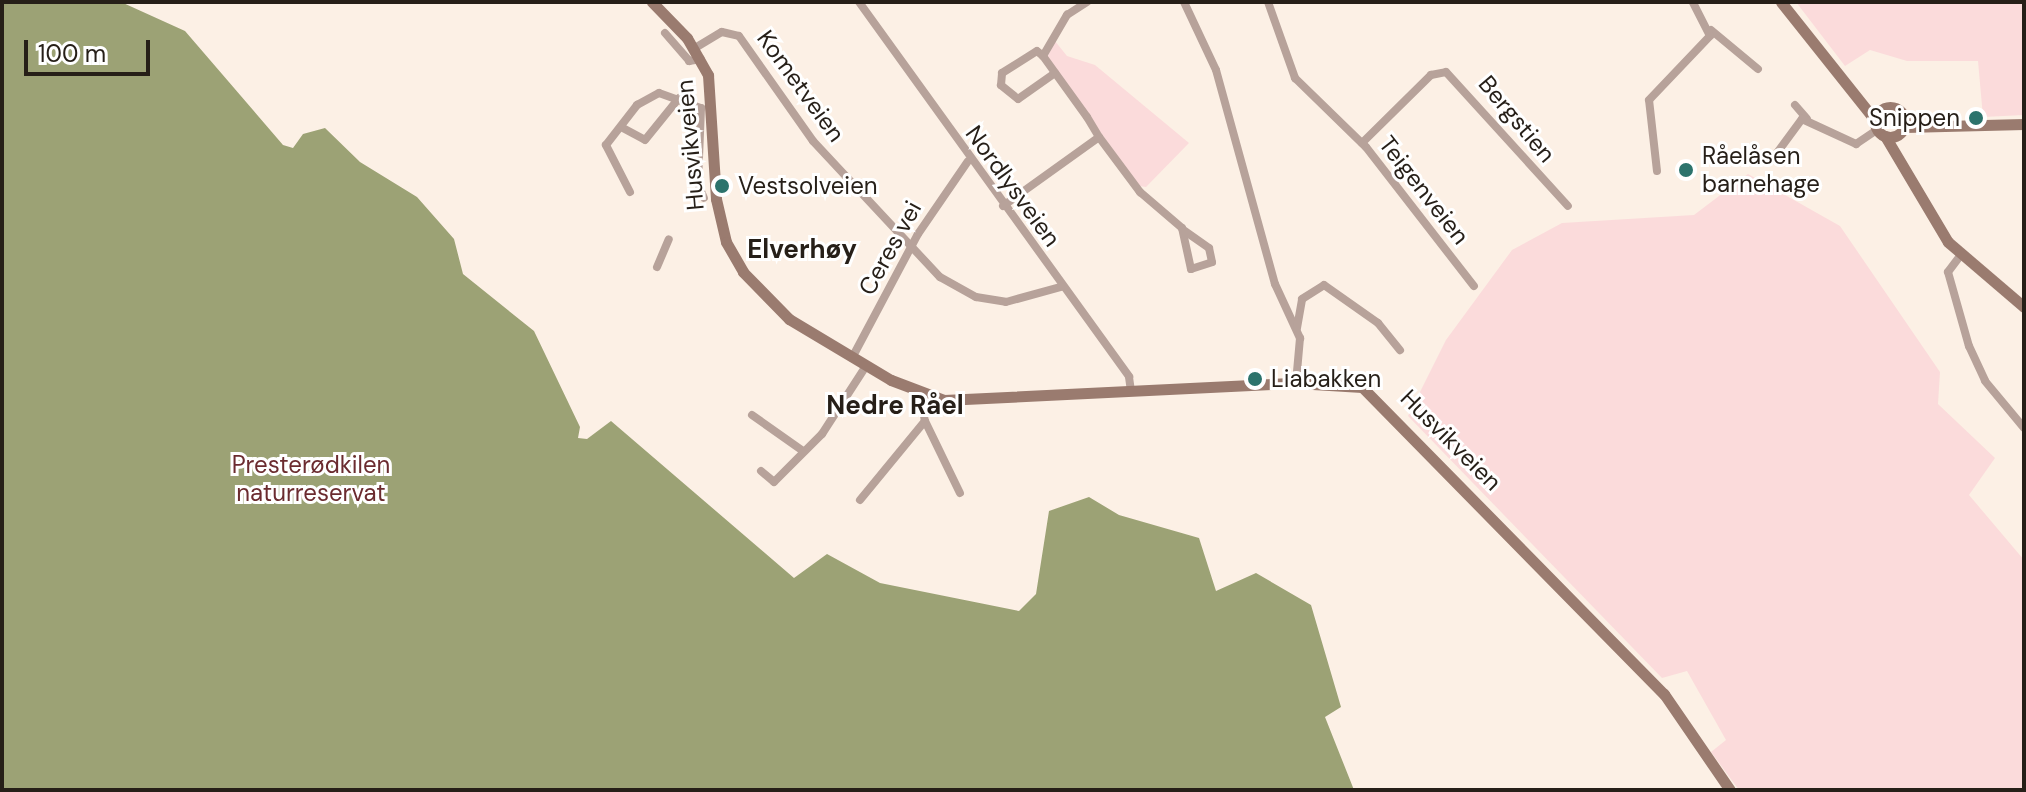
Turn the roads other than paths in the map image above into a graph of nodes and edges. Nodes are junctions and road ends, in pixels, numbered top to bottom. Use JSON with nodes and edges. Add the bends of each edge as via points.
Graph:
{"nodes":[{"id":1,"x":652,"y":2,"type":"edge"},
{"id":2,"x":859,"y":2,"type":"edge"},
{"id":3,"x":1087,"y":2,"type":"edge"},
{"id":4,"x":1184,"y":2,"type":"edge"},
{"id":5,"x":1268,"y":2,"type":"edge"},
{"id":6,"x":1693,"y":2,"type":"edge"},
{"id":7,"x":1781,"y":2,"type":"edge"},
{"id":8,"x":1711,"y":30,"type":"junction"},
{"id":9,"x":665,"y":33,"type":"dead end"},
{"id":10,"x":698,"y":54,"type":"junction"},
{"id":11,"x":1043,"y":56,"type":"junction"},
{"id":12,"x":1758,"y":69,"type":"dead end"},
{"id":13,"x":1055,"y":73,"type":"junction"},
{"id":14,"x":679,"y":98,"type":"junction"},
{"id":15,"x":1861,"y":101,"type":"junction"},
{"id":16,"x":1795,"y":105,"type":"dead end"},
{"id":17,"x":1884,"y":108,"type":"junction"},
{"id":18,"x":1807,"y":119,"type":"junction"},
{"id":19,"x":2024,"y":124,"type":"edge"},
{"id":20,"x":1903,"y":126,"type":"junction"},
{"id":21,"x":621,"y":127,"type":"junction"},
{"id":22,"x":1879,"y":129,"type":"junction"},
{"id":23,"x":1099,"y":137,"type":"junction"},
{"id":24,"x":1362,"y":143,"type":"junction"},
{"id":25,"x":1899,"y":159,"type":"junction"},
{"id":26,"x":968,"y":161,"type":"junction"},
{"id":27,"x":1771,"y":161,"type":"dead end"},
{"id":28,"x":1657,"y":171,"type":"dead end"},
{"id":29,"x":630,"y":192,"type":"dead end"},
{"id":30,"x":704,"y":198,"type":"dead end"},
{"id":31,"x":1003,"y":206,"type":"junction"},
{"id":32,"x":1568,"y":206,"type":"dead end"},
{"id":33,"x":1183,"y":230,"type":"junction"},
{"id":34,"x":669,"y":239,"type":"dead end"},
{"id":35,"x":913,"y":249,"type":"junction"},
{"id":36,"x":1960,"y":256,"type":"junction"},
{"id":37,"x":657,"y":267,"type":"dead end"},
{"id":38,"x":1474,"y":286,"type":"dead end"},
{"id":39,"x":1061,"y":287,"type":"junction"},
{"id":40,"x":2024,"y":307,"type":"edge"},
{"id":41,"x":1297,"y":329,"type":"junction"},
{"id":42,"x":1400,"y":350,"type":"dead end"},
{"id":43,"x":852,"y":358,"type":"junction"},
{"id":44,"x":866,"y":366,"type":"junction"},
{"id":45,"x":1296,"y":383,"type":"junction"},
{"id":46,"x":1131,"y":392,"type":"junction"},
{"id":47,"x":921,"y":394,"type":"junction"},
{"id":48,"x":752,"y":415,"type":"dead end"},
{"id":49,"x":925,"y":421,"type":"junction"},
{"id":50,"x":2024,"y":428,"type":"edge"},
{"id":51,"x":803,"y":451,"type":"junction"},
{"id":52,"x":761,"y":471,"type":"dead end"},
{"id":53,"x":960,"y":493,"type":"dead end"},
{"id":54,"x":860,"y":500,"type":"dead end"},
{"id":55,"x":1730,"y":790,"type":"edge"}],
"edges":[{"from":1,"to":10,"type":"main road","name":"Husvikveien"},
{"from":2,"to":26,"type":"street","name":"Nordlysveien"},
{"from":3,"to":11,"type":"street","via":[[1067,15]]},
{"from":4,"to":41,"type":"street","via":[[1216,70],[1275,284]]},
{"from":5,"to":24,"type":"street","name":"Teigenveien","via":[[1290,71]]},
{"from":6,"to":8,"type":"street"},
{"from":7,"to":15,"type":"main road"},
{"from":8,"to":12,"type":"street"},
{"from":8,"to":28,"type":"street","via":[[1706,43],[1649,100]]},
{"from":9,"to":10,"type":"street","via":[[689,61]]},
{"from":10,"to":35,"type":"street","name":"Kometveien","via":[[722,32],[739,36],[807,134]]},
{"from":10,"to":43,"type":"main road","name":"Husvikveien","via":[[712,88],[718,214],[730,252],[775,307]]},
{"from":11,"to":13,"type":"street"},
{"from":11,"to":13,"type":"street","via":[[1031,51],[1002,73],[1005,93],[1021,99]]},
{"from":13,"to":23,"type":"street"},
{"from":14,"to":21,"type":"street","via":[[647,96]]},
{"from":14,"to":21,"type":"street","via":[[645,140]]},
{"from":14,"to":30,"type":"street","via":[[703,113],[698,184]]},
{"from":15,"to":17,"type":"main road"},
{"from":15,"to":22,"type":"main road"},
{"from":16,"to":18,"type":"street"},
{"from":17,"to":20,"type":"main road"},
{"from":17,"to":22,"type":"main road"},
{"from":18,"to":22,"type":"street","via":[[1856,144]]},
{"from":18,"to":27,"type":"street","via":[[1792,126]]},
{"from":19,"to":20,"type":"main road"},
{"from":20,"to":22,"type":"main road"},
{"from":20,"to":25,"type":"main road"},
{"from":21,"to":29,"type":"street","via":[[606,151]]},
{"from":22,"to":25,"type":"main road"},
{"from":23,"to":31,"type":"street"},
{"from":23,"to":33,"type":"street","via":[[1140,192]]},
{"from":24,"to":32,"type":"street","name":"Bergstien","via":[[1431,75],[1446,72]]},
{"from":24,"to":38,"type":"street","name":"Teigenveien"},
{"from":25,"to":36,"type":"main road","via":[[1922,205]]},
{"from":26,"to":31,"type":"street","name":"Nordlysveien"},
{"from":26,"to":35,"type":"street","name":"Ceres vei"},
{"from":31,"to":39,"type":"street","name":"Nordlysveien"},
{"from":33,"to":33,"type":"street","via":[[1191,269],[1212,262],[1209,248]]},
{"from":34,"to":37,"type":"street","name":"Husvikveien"},
{"from":35,"to":39,"type":"street","name":"Kometveien","via":[[940,277],[987,300],[1031,300]]},
{"from":35,"to":43,"type":"street","name":"Ceres vei"},
{"from":36,"to":40,"type":"main road"},
{"from":36,"to":50,"type":"street","via":[[1949,267],[1948,281],[1969,346],[1985,381]]},
{"from":39,"to":46,"type":"street","name":"Nordlysveien","via":[[1129,377]]},
{"from":41,"to":42,"type":"street","via":[[1302,299],[1324,285],[1378,323]]},
{"from":41,"to":45,"type":"street"},
{"from":43,"to":44,"type":"main road","name":"Husvikveien"},
{"from":44,"to":47,"type":"main road","name":"Husvikveien"},
{"from":44,"to":51,"type":"street","via":[[842,408]]},
{"from":45,"to":46,"type":"main road","name":"Husvikveien"},
{"from":45,"to":55,"type":"main road","name":"Husvikveien","via":[[1348,384],[1374,394],[1664,694]]},
{"from":46,"to":47,"type":"main road","name":"Husvikveien","via":[[959,401]]},
{"from":47,"to":49,"type":"street"},
{"from":48,"to":51,"type":"street"},
{"from":49,"to":53,"type":"street"},
{"from":49,"to":54,"type":"street"},
{"from":51,"to":52,"type":"street","via":[[774,482]]}]}
